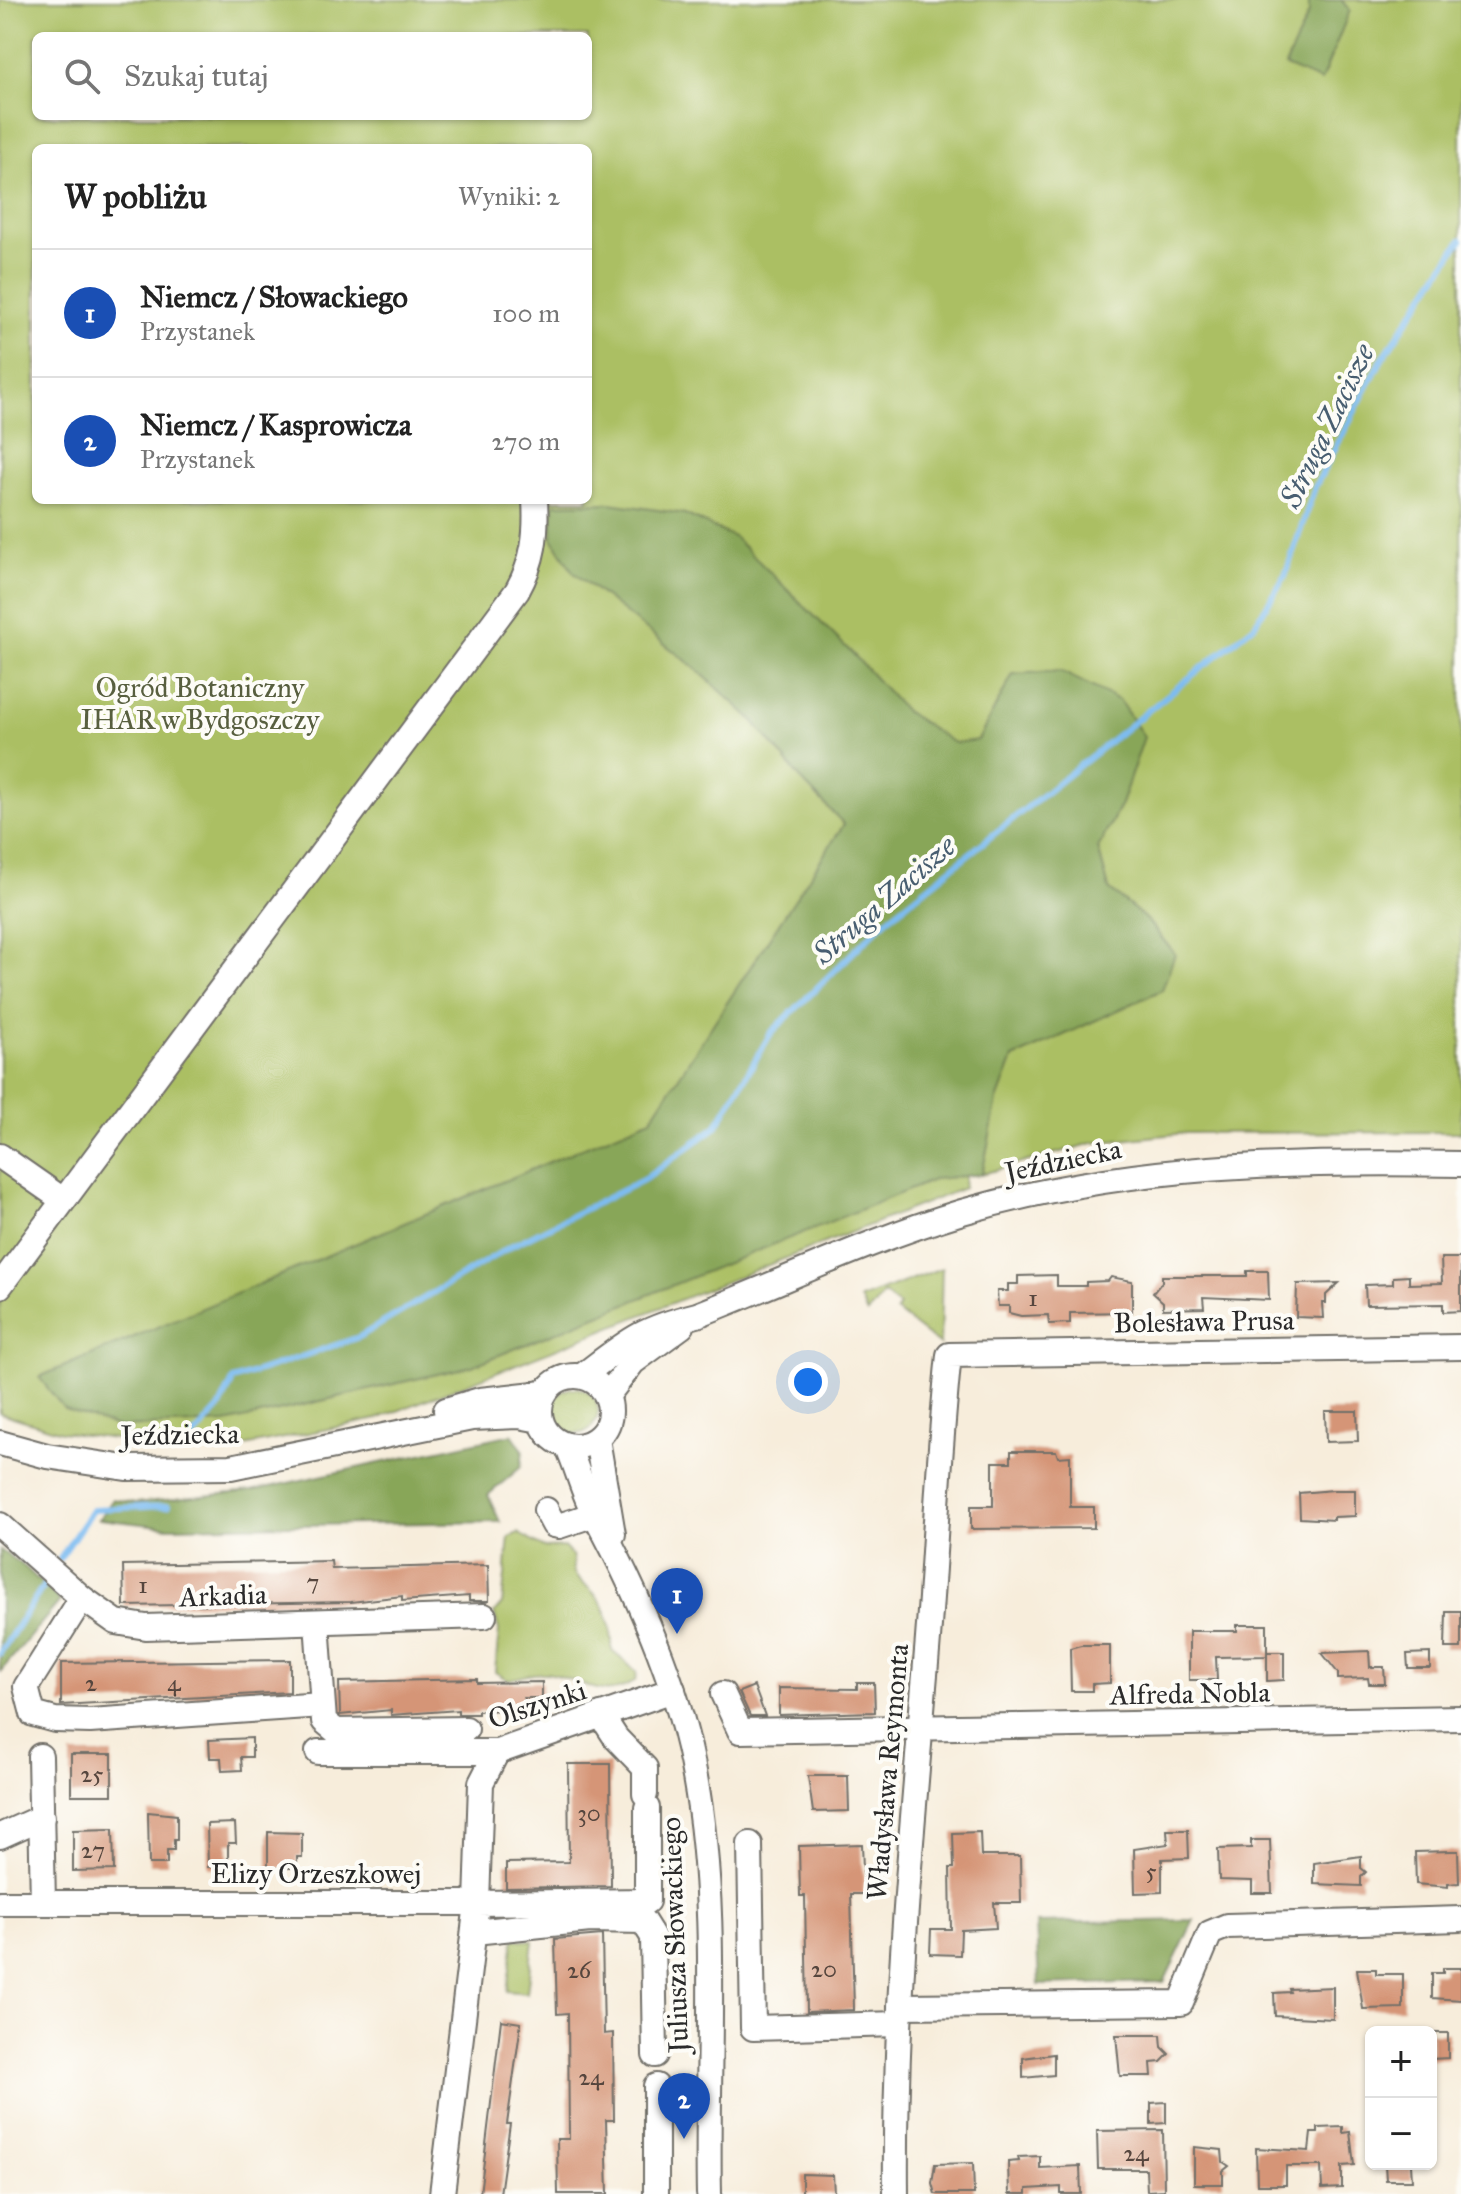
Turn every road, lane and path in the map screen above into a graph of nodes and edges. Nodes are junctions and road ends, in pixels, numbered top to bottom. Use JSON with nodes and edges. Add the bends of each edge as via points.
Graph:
{"nodes":[{"id":1,"x":535,"y":504,"type":"edge"},
{"id":2,"x":0,"y":1156,"type":"edge"},
{"id":3,"x":1461,"y":1164,"type":"edge"},
{"id":4,"x":63,"y":1200,"type":"junction"},
{"id":5,"x":0,"y":1286,"type":"edge"},
{"id":6,"x":697,"y":1315,"type":"junction"},
{"id":7,"x":1461,"y":1347,"type":"edge"},
{"id":8,"x":949,"y":1355,"type":"joint"},
{"id":9,"x":582,"y":1376,"type":"junction"},
{"id":10,"x":544,"y":1393,"type":"junction"},
{"id":11,"x":607,"y":1396,"type":"junction"},
{"id":12,"x":540,"y":1420,"type":"junction"},
{"id":13,"x":408,"y":1430,"type":"junction"},
{"id":14,"x":597,"y":1439,"type":"junction"},
{"id":15,"x":567,"y":1445,"type":"junction"},
{"id":16,"x":3,"y":1451,"type":"edge"},
{"id":17,"x":546,"y":1510,"type":"dead end"},
{"id":18,"x":595,"y":1514,"type":"junction"},
{"id":19,"x":0,"y":1525,"type":"edge"},
{"id":20,"x":614,"y":1545,"type":"junction"},
{"id":21,"x":82,"y":1598,"type":"junction"},
{"id":22,"x":484,"y":1616,"type":"dead end"},
{"id":23,"x":317,"y":1622,"type":"junction"},
{"id":24,"x":673,"y":1690,"type":"junction"},
{"id":25,"x":723,"y":1694,"type":"dead end"},
{"id":26,"x":322,"y":1705,"type":"junction"},
{"id":27,"x":601,"y":1715,"type":"junction"},
{"id":28,"x":1461,"y":1718,"type":"edge"},
{"id":29,"x":920,"y":1727,"type":"junction"},
{"id":30,"x":466,"y":1729,"type":"dead end"},
{"id":31,"x":318,"y":1752,"type":"dead end"},
{"id":32,"x":497,"y":1752,"type":"junction"},
{"id":33,"x":40,"y":1756,"type":"dead end"},
{"id":34,"x":42,"y":1817,"type":"junction"},
{"id":35,"x":0,"y":1836,"type":"edge"},
{"id":36,"x":750,"y":1844,"type":"dead end"},
{"id":37,"x":0,"y":1903,"type":"edge"},
{"id":38,"x":43,"y":1903,"type":"junction"},
{"id":39,"x":477,"y":1903,"type":"junction"},
{"id":40,"x":1461,"y":1919,"type":"edge"},
{"id":41,"x":474,"y":1932,"type":"junction"},
{"id":42,"x":899,"y":2015,"type":"junction"},
{"id":43,"x":655,"y":2055,"type":"dead end"},
{"id":44,"x":656,"y":2086,"type":"dead end"},
{"id":45,"x":442,"y":2194,"type":"edge"},
{"id":46,"x":656,"y":2194,"type":"edge"},
{"id":47,"x":709,"y":2194,"type":"edge"},
{"id":48,"x":896,"y":2194,"type":"edge"}],
"edges":[{"from":1,"to":4,"type":"street","via":[[536,545],[517,591]]},
{"from":2,"to":4,"type":"street"},
{"from":3,"to":6,"type":"street","name":"Jeździecka","via":[[1237,1164],[1100,1181],[961,1213]]},
{"from":4,"to":5,"type":"street"},
{"from":6,"to":9,"type":"street","name":"Jeździecka","via":[[640,1333]]},
{"from":6,"to":11,"type":"street","name":"Jeździecka","via":[[633,1362]]},
{"from":7,"to":8,"type":"street","name":"Bolesława Prusa"},
{"from":8,"to":29,"type":"street","name":"Władysława Reymonta"},
{"from":9,"to":10,"type":"street","via":[[559,1379]]},
{"from":9,"to":11,"type":"street"},
{"from":10,"to":12,"type":"street"},
{"from":10,"to":13,"type":"street","name":"Jeździecka","via":[[480,1400]]},
{"from":11,"to":14,"type":"street","via":[[609,1419]]},
{"from":12,"to":13,"type":"street","name":"Jeździecka","via":[[498,1416]]},
{"from":12,"to":15,"type":"street","via":[[547,1433]]},
{"from":13,"to":16,"type":"street","name":"Jeździecka","via":[[231,1467],[126,1468]]},
{"from":14,"to":15,"type":"street"},
{"from":14,"to":20,"type":"street","name":"Juliusza Słowackiego"},
{"from":15,"to":18,"type":"street","name":"Juliusza Słowackiego"},
{"from":17,"to":18,"type":"street","via":[[559,1526]]},
{"from":18,"to":20,"type":"street","name":"Juliusza Słowackiego"},
{"from":19,"to":21,"type":"street","name":"Arkadia"},
{"from":20,"to":24,"type":"street","name":"Juliusza Słowackiego"},
{"from":21,"to":23,"type":"street","name":"Arkadia","via":[[116,1622],[146,1627]]},
{"from":21,"to":26,"type":"street","via":[[26,1687],[33,1714],[90,1721]]},
{"from":22,"to":23,"type":"street","name":"Arkadia"},
{"from":23,"to":26,"type":"street"},
{"from":24,"to":27,"type":"street","name":"Olszynki"},
{"from":24,"to":47,"type":"street","name":"Juliusza Słowackiego","via":[[704,1834]]},
{"from":25,"to":29,"type":"street","name":"Alfreda Nobla","via":[[740,1731]]},
{"from":26,"to":30,"type":"street","via":[[324,1721],[336,1731]]},
{"from":27,"to":32,"type":"street","name":"Olszynki"},
{"from":27,"to":39,"type":"street","name":"Elizy Orzeszkowej","via":[[645,1768],[647,1901]]},
{"from":28,"to":29,"type":"street","name":"Alfreda Nobla"},
{"from":29,"to":42,"type":"street","name":"Władysława Reymonta"},
{"from":31,"to":32,"type":"street","name":"Olszynki"},
{"from":32,"to":39,"type":"street","via":[[481,1783]]},
{"from":33,"to":34,"type":"street"},
{"from":34,"to":35,"type":"street"},
{"from":34,"to":38,"type":"street"},
{"from":36,"to":42,"type":"street","via":[[753,2028]]},
{"from":37,"to":38,"type":"street","name":"Elizy Orzeszkowej"},
{"from":38,"to":39,"type":"street","name":"Elizy Orzeszkowej"},
{"from":39,"to":41,"type":"street"},
{"from":40,"to":42,"type":"street","via":[[1227,1926],[1210,1933],[1181,2003]]},
{"from":41,"to":43,"type":"street","via":[[590,1920],[643,1921],[653,1937]]},
{"from":41,"to":45,"type":"street"},
{"from":42,"to":48,"type":"street","name":"Władysława Reymonta"},
{"from":44,"to":46,"type":"street"}]}
